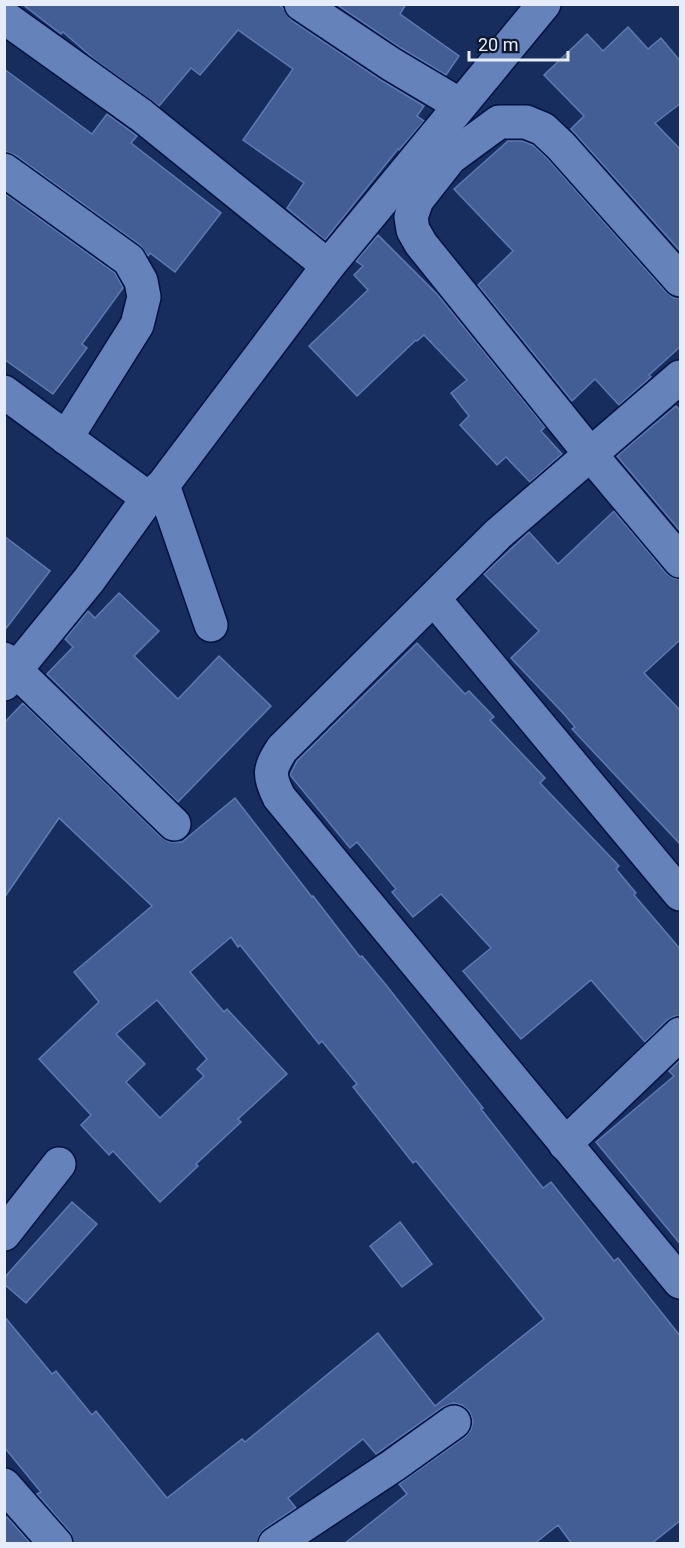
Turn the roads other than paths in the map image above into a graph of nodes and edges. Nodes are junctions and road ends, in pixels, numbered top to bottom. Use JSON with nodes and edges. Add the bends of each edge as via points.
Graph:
{"nodes":[{"id":1,"x":301,"y":4,"type":"edge"},
{"id":2,"x":544,"y":4,"type":"edge"},
{"id":3,"x":4,"y":17,"type":"edge"},
{"id":4,"x":460,"y":105,"type":"junction"},
{"id":5,"x":4,"y":170,"type":"edge"},
{"id":6,"x":328,"y":266,"type":"junction"},
{"id":7,"x":681,"y":280,"type":"edge"},
{"id":8,"x":679,"y":382,"type":"edge"},
{"id":9,"x":4,"y":392,"type":"edge"},
{"id":10,"x":66,"y":438,"type":"junction"},
{"id":11,"x":591,"y":455,"type":"junction"},
{"id":12,"x":155,"y":491,"type":"junction"},
{"id":13,"x":681,"y":561,"type":"edge"},
{"id":14,"x":434,"y":599,"type":"junction"},
{"id":15,"x":211,"y":625,"type":"dead end"},
{"id":16,"x":8,"y":670,"type":"edge"},
{"id":17,"x":174,"y":824,"type":"dead end"},
{"id":18,"x":681,"y":894,"type":"edge"},
{"id":19,"x":681,"y":1034,"type":"edge"},
{"id":20,"x":565,"y":1144,"type":"junction"},
{"id":21,"x":59,"y":1164,"type":"dead end"},
{"id":22,"x":4,"y":1234,"type":"edge"},
{"id":23,"x":681,"y":1282,"type":"edge"},
{"id":24,"x":454,"y":1422,"type":"dead end"},
{"id":25,"x":4,"y":1485,"type":"edge"},
{"id":26,"x":56,"y":1544,"type":"edge"},
{"id":27,"x":275,"y":1544,"type":"edge"}],
"edges":[{"from":1,"to":4,"type":"street"},
{"from":2,"to":4,"type":"street"},
{"from":3,"to":6,"type":"street","via":[[141,115]]},
{"from":4,"to":6,"type":"street"},
{"from":5,"to":10,"type":"street","via":[[129,260],[141,281],[144,297],[137,325]]},
{"from":6,"to":12,"type":"street"},
{"from":7,"to":11,"type":"street","via":[[561,146],[543,129],[526,122],[499,122],[450,158],[417,200],[411,217],[421,244]]},
{"from":8,"to":11,"type":"street"},
{"from":9,"to":10,"type":"street"},
{"from":10,"to":12,"type":"street"},
{"from":11,"to":13,"type":"street"},
{"from":11,"to":14,"type":"street","via":[[498,534]]},
{"from":12,"to":15,"type":"street"},
{"from":12,"to":16,"type":"street","via":[[89,580]]},
{"from":14,"to":18,"type":"street"},
{"from":14,"to":20,"type":"street","via":[[282,749],[272,764],[270,779],[279,796]]},
{"from":16,"to":17,"type":"street"},
{"from":19,"to":20,"type":"street"},
{"from":20,"to":23,"type":"street"},
{"from":21,"to":22,"type":"street"},
{"from":24,"to":27,"type":"street"},
{"from":25,"to":26,"type":"street"}]}
